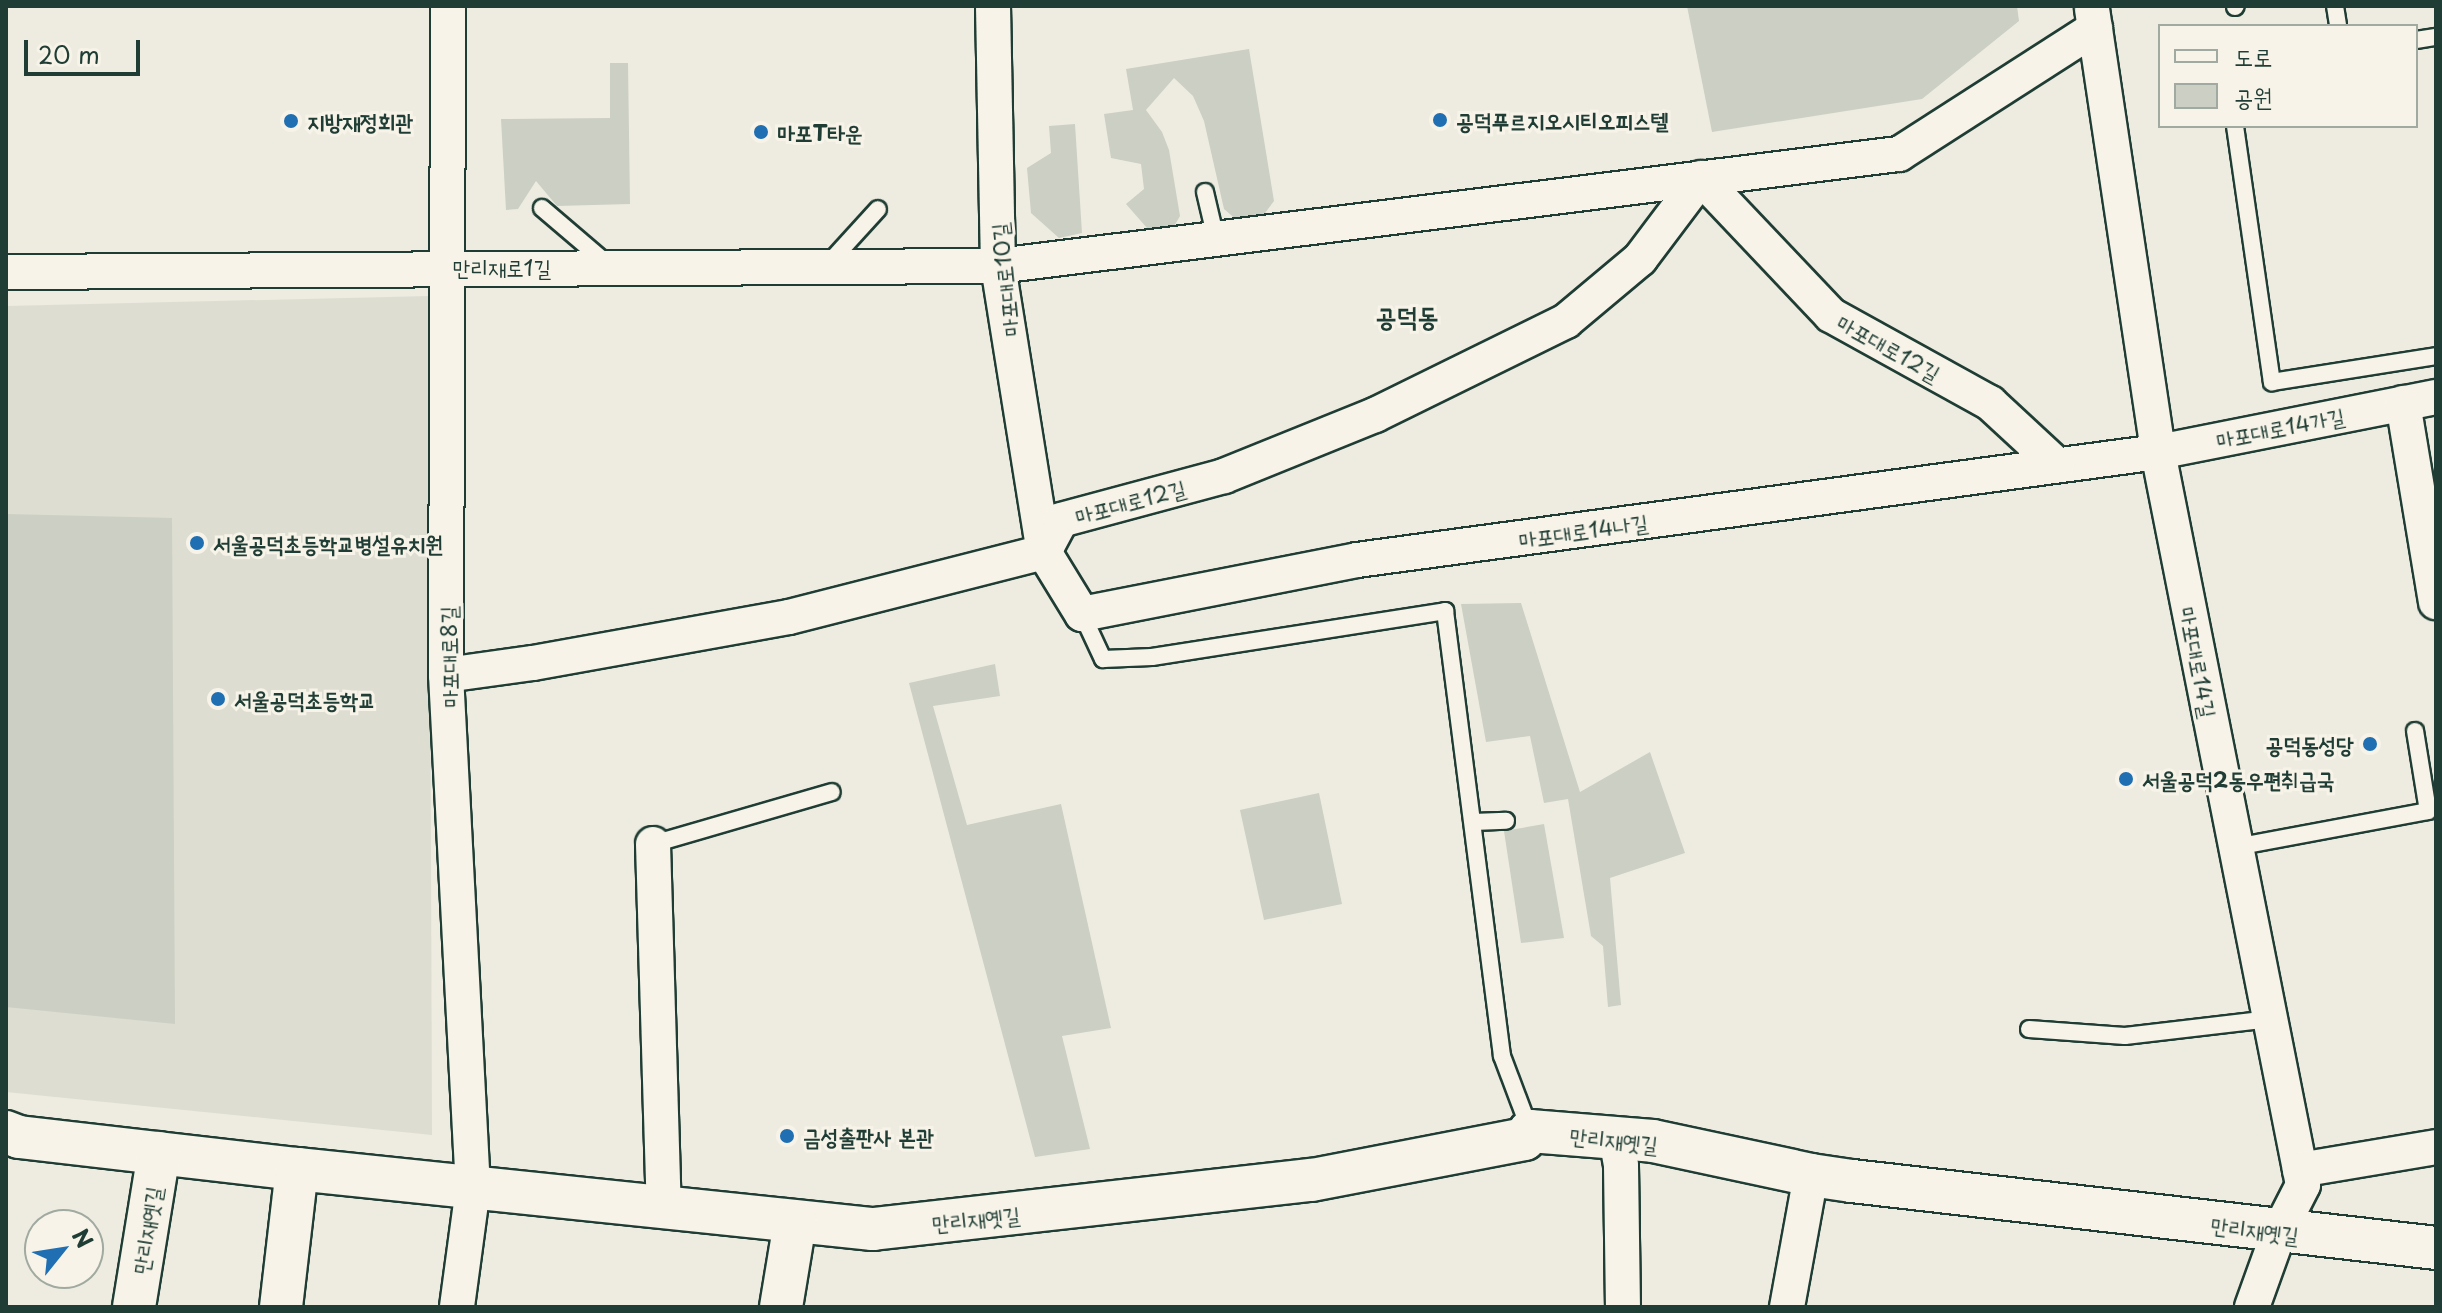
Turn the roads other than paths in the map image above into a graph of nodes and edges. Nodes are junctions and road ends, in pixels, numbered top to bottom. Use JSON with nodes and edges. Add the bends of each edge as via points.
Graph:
{"nodes":[{"id":1,"x":448,"y":6,"type":"edge"},
{"id":2,"x":993,"y":6,"type":"edge"},
{"id":3,"x":2093,"y":17,"type":"edge"},
{"id":4,"x":2235,"y":128,"type":"edge"},
{"id":5,"x":1701,"y":178,"type":"junction"},
{"id":6,"x":1205,"y":192,"type":"dead end"},
{"id":7,"x":542,"y":208,"type":"dead end"},
{"id":8,"x":878,"y":209,"type":"dead end"},
{"id":9,"x":1216,"y":239,"type":"junction"},
{"id":10,"x":825,"y":266,"type":"junction"},
{"id":11,"x":998,"y":266,"type":"junction"},
{"id":12,"x":447,"y":267,"type":"junction"},
{"id":13,"x":612,"y":267,"type":"junction"},
{"id":14,"x":6,"y":272,"type":"edge"},
{"id":15,"x":2436,"y":356,"type":"edge"},
{"id":16,"x":2436,"y":397,"type":"edge"},
{"id":17,"x":2403,"y":403,"type":"junction"},
{"id":18,"x":2158,"y":452,"type":"junction"},
{"id":19,"x":2057,"y":465,"type":"junction"},
{"id":20,"x":1044,"y":552,"type":"junction"},
{"id":21,"x":2436,"y":602,"type":"edge"},
{"id":22,"x":1082,"y":614,"type":"junction"},
{"id":23,"x":446,"y":675,"type":"junction"},
{"id":24,"x":2415,"y":731,"type":"dead end"},
{"id":25,"x":832,"y":792,"type":"dead end"},
{"id":26,"x":1506,"y":821,"type":"dead end"},
{"id":27,"x":1473,"y":822,"type":"junction"},
{"id":28,"x":653,"y":844,"type":"joint"},
{"id":29,"x":2236,"y":847,"type":"junction"},
{"id":30,"x":2270,"y":1019,"type":"junction"},
{"id":31,"x":2029,"y":1029,"type":"dead end"},
{"id":32,"x":1530,"y":1131,"type":"junction"},
{"id":33,"x":6,"y":1132,"type":"edge"},
{"id":34,"x":1616,"y":1137,"type":"junction"},
{"id":35,"x":2436,"y":1147,"type":"edge"},
{"id":36,"x":159,"y":1153,"type":"junction"},
{"id":37,"x":297,"y":1169,"type":"junction"},
{"id":38,"x":2300,"y":1170,"type":"junction"},
{"id":39,"x":1811,"y":1175,"type":"junction"},
{"id":40,"x":473,"y":1188,"type":"junction"},
{"id":41,"x":664,"y":1208,"type":"junction"},
{"id":42,"x":795,"y":1222,"type":"junction"},
{"id":43,"x":2279,"y":1232,"type":"junction"},
{"id":44,"x":2436,"y":1248,"type":"edge"},
{"id":45,"x":134,"y":1307,"type":"edge"},
{"id":46,"x":281,"y":1307,"type":"edge"},
{"id":47,"x":457,"y":1307,"type":"edge"},
{"id":48,"x":781,"y":1307,"type":"edge"},
{"id":49,"x":1623,"y":1307,"type":"edge"},
{"id":50,"x":1787,"y":1307,"type":"edge"},
{"id":51,"x":2252,"y":1307,"type":"edge"}],
"edges":[{"from":1,"to":12,"type":"street","name":"마포대로8길"},
{"from":2,"to":11,"type":"street","name":"마포대로10길"},
{"from":3,"to":5,"type":"street","via":[[1899,154]]},
{"from":3,"to":18,"type":"street","name":"마포대로14길"},
{"from":4,"to":15,"type":"lane","via":[[2272,382]]},
{"from":5,"to":9,"type":"street","name":"만리재로1길"},
{"from":5,"to":19,"type":"street","name":"마포대로12길","via":[[1831,315],[1990,403]]},
{"from":5,"to":20,"type":"street","name":"마포대로12길","via":[[1640,259],[1566,321],[1375,415],[1224,476],[1061,520]]},
{"from":6,"to":9,"type":"lane"},
{"from":7,"to":13,"type":"lane"},
{"from":8,"to":10,"type":"lane"},
{"from":9,"to":11,"type":"street","name":"만리재로1길"},
{"from":10,"to":11,"type":"street","name":"만리재로1길"},
{"from":10,"to":13,"type":"street","name":"만리재로1길"},
{"from":11,"to":20,"type":"street","name":"마포대로10길"},
{"from":12,"to":13,"type":"street","name":"만리재로1길"},
{"from":12,"to":14,"type":"street","name":"만리재로1길"},
{"from":12,"to":23,"type":"street","name":"마포대로8길"},
{"from":16,"to":17,"type":"street","name":"마포대로14가길"},
{"from":17,"to":18,"type":"street","name":"마포대로14가길"},
{"from":17,"to":21,"type":"street"},
{"from":18,"to":19,"type":"street","name":"마포대로14나길"},
{"from":18,"to":29,"type":"street","name":"마포대로14길"},
{"from":19,"to":22,"type":"street","name":"마포대로14나길","via":[[1357,560]]},
{"from":20,"to":22,"type":"street"},
{"from":20,"to":23,"type":"street","via":[[789,617]]},
{"from":22,"to":27,"type":"lane","via":[[1103,659],[1152,657],[1445,611]]},
{"from":23,"to":40,"type":"street","name":"마포대로8길"},
{"from":24,"to":29,"type":"lane","via":[[2428,811]]},
{"from":25,"to":28,"type":"lane"},
{"from":26,"to":27,"type":"lane"},
{"from":27,"to":32,"type":"lane","via":[[1502,1056]]},
{"from":28,"to":41,"type":"street"},
{"from":29,"to":30,"type":"street","name":"마포대로14길"},
{"from":30,"to":31,"type":"lane","via":[[2125,1036]]},
{"from":30,"to":38,"type":"street","name":"마포대로14길"},
{"from":32,"to":34,"type":"street","name":"만리재옛길"},
{"from":32,"to":42,"type":"street","name":"만리재옛길","via":[[1524,1139],[1312,1180],[873,1229]]},
{"from":33,"to":36,"type":"street","name":"만리재옛길"},
{"from":34,"to":39,"type":"street","name":"만리재옛길"},
{"from":34,"to":49,"type":"street"},
{"from":35,"to":38,"type":"street"},
{"from":36,"to":37,"type":"street","name":"만리재옛길"},
{"from":36,"to":45,"type":"street","name":"만리재옛길"},
{"from":37,"to":40,"type":"street","name":"만리재옛길"},
{"from":37,"to":46,"type":"street"},
{"from":38,"to":43,"type":"street","name":"마포대로14길","via":[[2303,1185]]},
{"from":39,"to":43,"type":"street","name":"만리재옛길"},
{"from":39,"to":50,"type":"street"},
{"from":40,"to":41,"type":"street","name":"만리재옛길"},
{"from":40,"to":47,"type":"street","name":"마포대로8길"},
{"from":41,"to":42,"type":"street","name":"만리재옛길"},
{"from":42,"to":48,"type":"street"},
{"from":43,"to":44,"type":"street","name":"만리재옛길"},
{"from":43,"to":51,"type":"street","name":"마포대로14길"}]}
